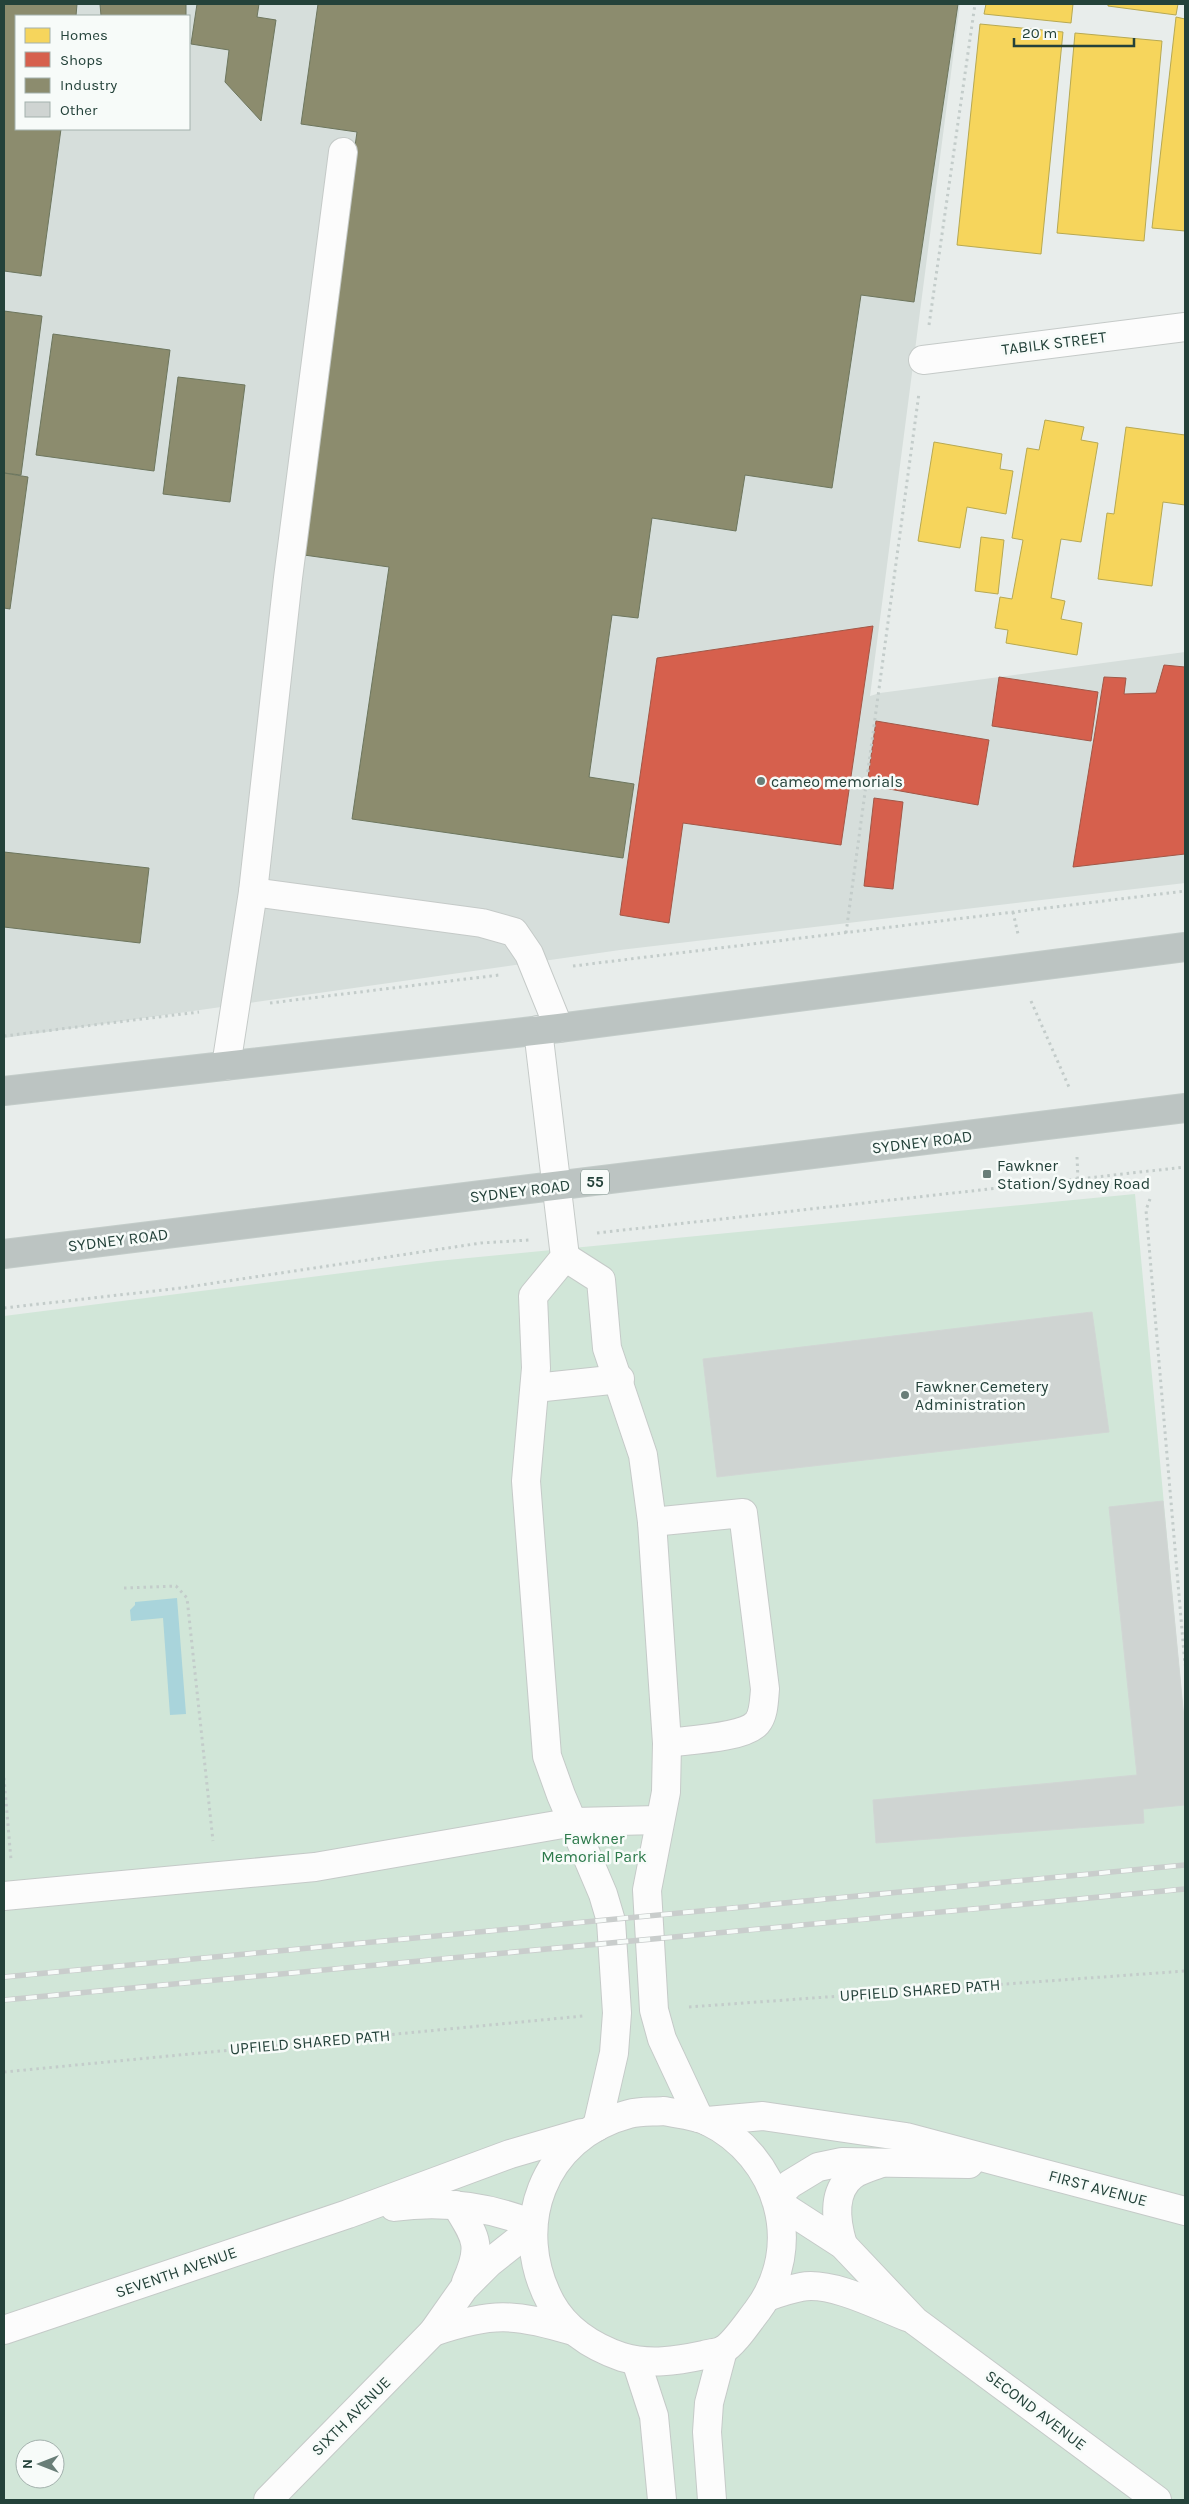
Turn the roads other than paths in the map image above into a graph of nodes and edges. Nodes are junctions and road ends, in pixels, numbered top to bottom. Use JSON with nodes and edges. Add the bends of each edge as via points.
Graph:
{"nodes":[{"id":1,"x":343,"y":152,"type":"dead end"},
{"id":2,"x":1185,"y":326,"type":"edge"},
{"id":3,"x":924,"y":360,"type":"road end"},
{"id":4,"x":253,"y":892,"type":"junction"},
{"id":5,"x":1185,"y":947,"type":"edge"},
{"id":6,"x":549,"y":1029,"type":"junction"},
{"id":7,"x":226,"y":1066,"type":"junction"},
{"id":8,"x":4,"y":1091,"type":"edge"},
{"id":9,"x":1185,"y":1108,"type":"edge"},
{"id":10,"x":557,"y":1187,"type":"junction"},
{"id":11,"x":4,"y":1254,"type":"edge"},
{"id":12,"x":565,"y":1256,"type":"junction"},
{"id":13,"x":620,"y":1379,"type":"junction"},
{"id":14,"x":534,"y":1388,"type":"junction"},
{"id":15,"x":652,"y":1522,"type":"junction"},
{"id":16,"x":667,"y":1743,"type":"junction"},
{"id":17,"x":659,"y":1820,"type":"junction"},
{"id":18,"x":574,"y":1822,"type":"junction"},
{"id":19,"x":9,"y":1895,"type":"edge"},
{"id":20,"x":703,"y":2119,"type":"junction"},
{"id":21,"x":592,"y":2129,"type":"junction"},
{"id":22,"x":881,"y":2164,"type":"junction"},
{"id":23,"x":1010,"y":2164,"type":"junction"},
{"id":24,"x":777,"y":2200,"type":"junction"},
{"id":25,"x":456,"y":2205,"type":"junction"},
{"id":26,"x":1185,"y":2211,"type":"edge"},
{"id":27,"x":348,"y":2214,"type":"junction"},
{"id":28,"x":532,"y":2226,"type":"junction"},
{"id":29,"x":843,"y":2245,"type":"junction"},
{"id":30,"x":464,"y":2288,"type":"junction"},
{"id":31,"x":768,"y":2297,"type":"junction"},
{"id":32,"x":915,"y":2321,"type":"junction"},
{"id":33,"x":4,"y":2330,"type":"edge"},
{"id":34,"x":573,"y":2331,"type":"junction"},
{"id":35,"x":434,"y":2332,"type":"junction"},
{"id":36,"x":723,"y":2350,"type":"junction"},
{"id":37,"x":636,"y":2361,"type":"junction"},
{"id":38,"x":268,"y":2500,"type":"edge"},
{"id":39,"x":662,"y":2500,"type":"edge"},
{"id":40,"x":712,"y":2500,"type":"edge"},
{"id":41,"x":1157,"y":2500,"type":"edge"}],
"edges":[{"from":1,"to":4,"type":"street","via":[[288,578]]},
{"from":2,"to":3,"type":"street","name":"TABILK STREET"},
{"from":4,"to":6,"type":"street","via":[[482,922],[514,932],[536,970]]},
{"from":4,"to":7,"type":"street"},
{"from":5,"to":6,"type":"highway"},
{"from":6,"to":7,"type":"highway"},
{"from":6,"to":10,"type":"street"},
{"from":7,"to":8,"type":"highway"},
{"from":9,"to":10,"type":"highway","name":"SYDNEY ROAD","number":"55"},
{"from":10,"to":11,"type":"highway","name":"SYDNEY ROAD","number":"55"},
{"from":10,"to":12,"type":"street"},
{"from":12,"to":13,"type":"street","via":[[601,1280],[608,1348]]},
{"from":12,"to":14,"type":"street","via":[[533,1296]]},
{"from":13,"to":14,"type":"street"},
{"from":13,"to":15,"type":"street","via":[[643,1455]]},
{"from":14,"to":18,"type":"street","via":[[526,1481],[547,1756]]},
{"from":15,"to":16,"type":"street"},
{"from":15,"to":16,"type":"street","via":[[743,1513],[765,1689],[758,1722],[750,1729]]},
{"from":16,"to":17,"type":"street","via":[[666,1792]]},
{"from":17,"to":18,"type":"street"},
{"from":17,"to":20,"type":"street","via":[[647,1890],[654,2010],[662,2039]]},
{"from":18,"to":19,"type":"street","via":[[315,1867]]},
{"from":18,"to":21,"type":"street","via":[[611,1921],[617,2013],[614,2053]]},
{"from":20,"to":21,"type":"street","via":[[664,2111],[630,2114]]},
{"from":20,"to":23,"type":"street","via":[[764,2116],[906,2137]]},
{"from":20,"to":24,"type":"street","via":[[737,2139],[761,2166]]},
{"from":21,"to":27,"type":"street","via":[[510,2154]]},
{"from":21,"to":28,"type":"street","via":[[566,2150],[550,2172],[538,2197]]},
{"from":22,"to":23,"type":"street"},
{"from":22,"to":24,"type":"street","via":[[842,2162],[818,2167],[790,2184]]},
{"from":22,"to":29,"type":"street","via":[[854,2174],[842,2187],[836,2223]]},
{"from":23,"to":26,"type":"street","name":"FIRST AVENUE"},
{"from":24,"to":29,"type":"street"},
{"from":24,"to":31,"type":"street","via":[[783,2234],[779,2266]]},
{"from":25,"to":27,"type":"street","via":[[424,2203]]},
{"from":25,"to":28,"type":"street","via":[[496,2210]]},
{"from":25,"to":30,"type":"street","via":[[478,2249]]},
{"from":27,"to":33,"type":"street","name":"SEVENTH AVENUE"},
{"from":28,"to":30,"type":"street"},
{"from":28,"to":34,"type":"street","via":[[533,2257],[541,2285],[555,2310]]},
{"from":29,"to":32,"type":"street"},
{"from":30,"to":35,"type":"street","name":"SIXTH AVENUE"},
{"from":31,"to":32,"type":"street","via":[[802,2286],[826,2288]]},
{"from":31,"to":36,"type":"street"},
{"from":32,"to":41,"type":"street","name":"SECOND AVENUE"},
{"from":34,"to":35,"type":"street","via":[[518,2316],[468,2320]]},
{"from":34,"to":37,"type":"street","via":[[603,2350]]},
{"from":35,"to":38,"type":"street","name":"SIXTH AVENUE"},
{"from":36,"to":37,"type":"street","via":[[675,2362]]},
{"from":36,"to":40,"type":"street","via":[[708,2413]]},
{"from":37,"to":39,"type":"street","via":[[654,2416]]}]}
